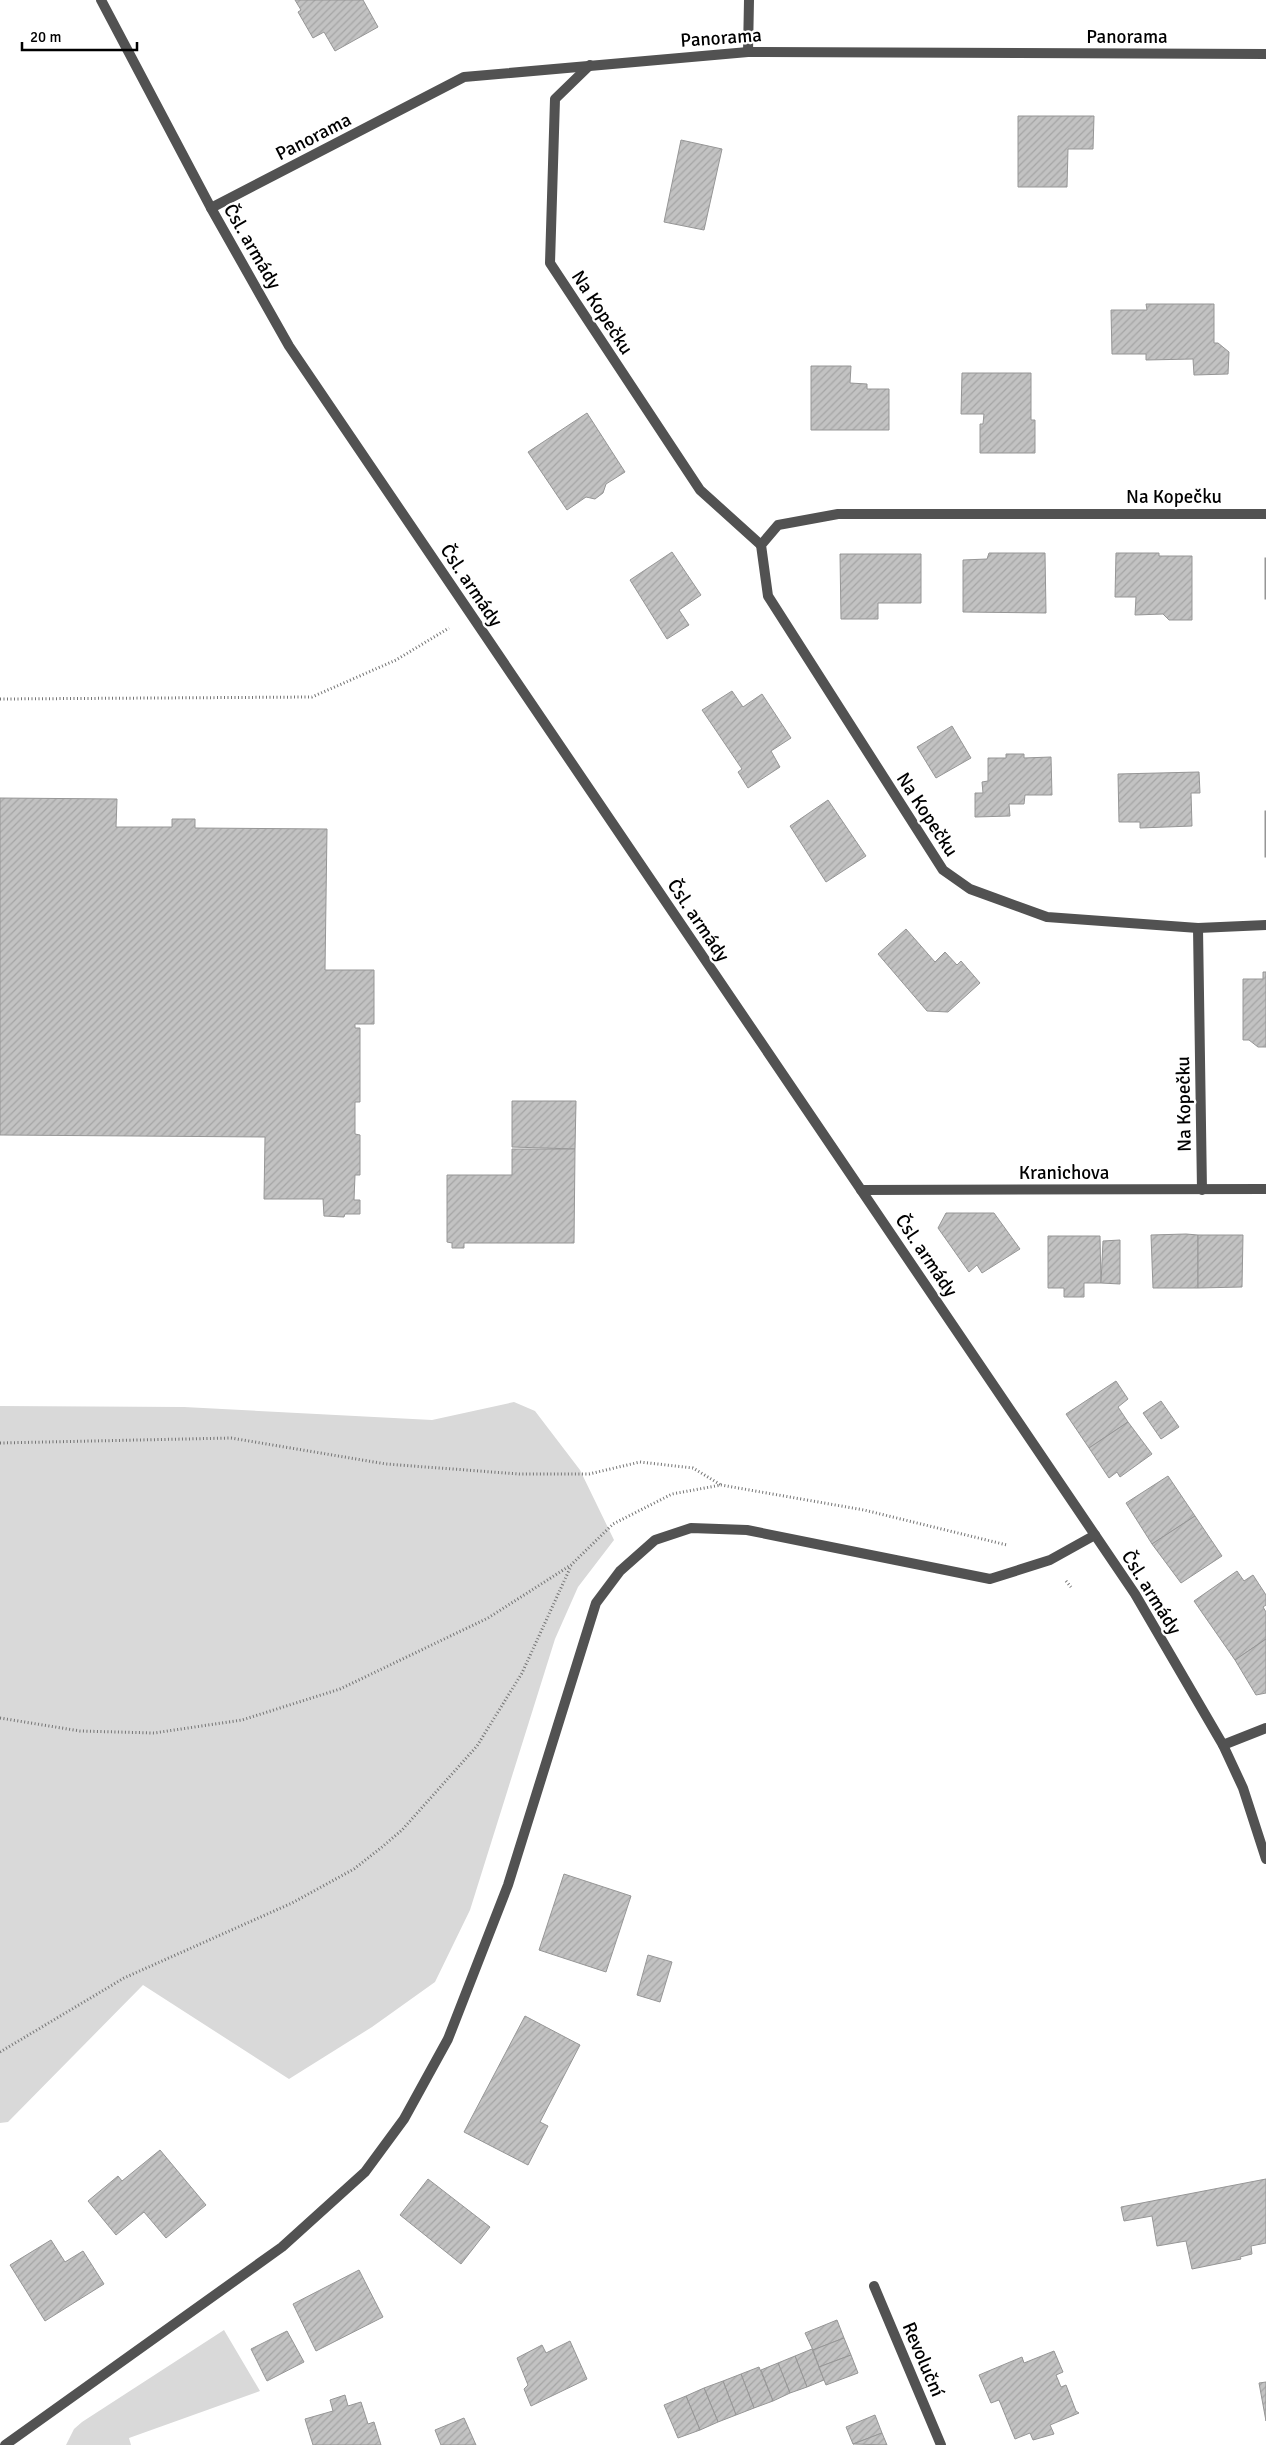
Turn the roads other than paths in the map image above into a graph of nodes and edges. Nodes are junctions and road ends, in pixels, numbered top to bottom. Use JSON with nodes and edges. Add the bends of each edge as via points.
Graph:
{"nodes":[{"id":1,"x":101,"y":0,"type":"edge"},
{"id":2,"x":749,"y":0,"type":"edge"},
{"id":3,"x":748,"y":52,"type":"junction"},
{"id":4,"x":1266,"y":54,"type":"edge"},
{"id":5,"x":590,"y":65,"type":"junction"},
{"id":6,"x":211,"y":208,"type":"junction"},
{"id":7,"x":1266,"y":514,"type":"edge"},
{"id":8,"x":762,"y":544,"type":"junction"},
{"id":9,"x":1266,"y":925,"type":"edge"},
{"id":10,"x":1198,"y":928,"type":"junction"},
{"id":11,"x":1266,"y":1189,"type":"edge"},
{"id":12,"x":861,"y":1190,"type":"junction"},
{"id":13,"x":1202,"y":1190,"type":"junction"},
{"id":14,"x":1095,"y":1535,"type":"junction"},
{"id":15,"x":1266,"y":1728,"type":"edge"},
{"id":16,"x":1223,"y":1745,"type":"junction"},
{"id":17,"x":1266,"y":1859,"type":"edge"},
{"id":18,"x":874,"y":2286,"type":"dead end"},
{"id":19,"x":5,"y":2445,"type":"edge"},
{"id":20,"x":941,"y":2445,"type":"edge"}],
"edges":[{"from":1,"to":6,"type":"street","name":"Čsl. armády"},
{"from":2,"to":3,"type":"street"},
{"from":3,"to":4,"type":"street","name":"Panorama"},
{"from":3,"to":5,"type":"street","name":"Panorama"},
{"from":5,"to":6,"type":"street","name":"Panorama","via":[[464,77]]},
{"from":5,"to":8,"type":"street","name":"Na Kopečku","via":[[555,99],[550,263],[700,490]]},
{"from":6,"to":12,"type":"street","name":"Čsl. armády","via":[[290,346]]},
{"from":7,"to":8,"type":"street","name":"Na Kopečku","via":[[838,514],[778,525]]},
{"from":8,"to":10,"type":"street","name":"Na Kopečku","via":[[768,596],[943,870],[970,889],[1047,916]]},
{"from":9,"to":10,"type":"street","name":"Na Kopečku"},
{"from":10,"to":13,"type":"street","name":"Na Kopečku"},
{"from":11,"to":13,"type":"street","name":"Kranichova"},
{"from":12,"to":13,"type":"street","name":"Kranichova"},
{"from":12,"to":14,"type":"street","name":"Čsl. armády"},
{"from":14,"to":16,"type":"street","name":"Čsl. armády","via":[[1135,1594]]},
{"from":14,"to":19,"type":"street","via":[[1050,1560],[990,1579],[748,1530],[691,1528],[655,1540],[620,1570],[596,1603],[508,1885],[448,2039],[404,2120],[364,2172],[282,2247]]},
{"from":15,"to":16,"type":"street"},
{"from":16,"to":17,"type":"street","name":"Čsl. armády","via":[[1243,1788]]},
{"from":18,"to":20,"type":"street","name":"Revoluční"}]}
